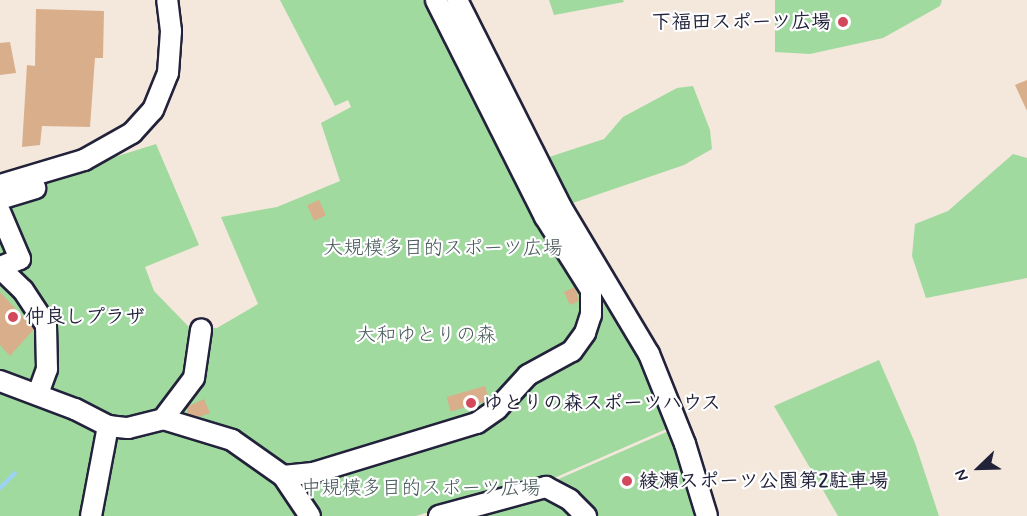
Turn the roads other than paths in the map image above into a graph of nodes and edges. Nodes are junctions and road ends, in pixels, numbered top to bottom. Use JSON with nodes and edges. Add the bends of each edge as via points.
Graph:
{"nodes":[{"id":1,"x":167,"y":0,"type":"edge"},
{"id":2,"x":436,"y":0,"type":"edge"},
{"id":3,"x":457,"y":0,"type":"edge"},
{"id":4,"x":88,"y":171,"type":"dead end"},
{"id":5,"x":0,"y":185,"type":"edge"},
{"id":6,"x":0,"y":199,"type":"edge"},
{"id":7,"x":0,"y":212,"type":"edge"},
{"id":8,"x":0,"y":268,"type":"edge"},
{"id":9,"x":201,"y":330,"type":"dead end"},
{"id":10,"x":0,"y":381,"type":"edge"},
{"id":11,"x":38,"y":394,"type":"junction"},
{"id":12,"x":163,"y":419,"type":"junction"},
{"id":13,"x":108,"y":426,"type":"junction"},
{"id":14,"x":283,"y":476,"type":"junction"},
{"id":15,"x":469,"y":511,"type":"edge"},
{"id":16,"x":91,"y":516,"type":"edge"},
{"id":17,"x":310,"y":516,"type":"edge"},
{"id":18,"x":440,"y":516,"type":"edge"},
{"id":19,"x":586,"y":516,"type":"edge"},
{"id":20,"x":707,"y":516,"type":"edge"}],
"edges":[{"from":1,"to":5,"type":"street","via":[[171,31],[168,73],[153,110],[132,133],[84,160]]},
{"from":2,"to":14,"type":"street","via":[[545,217],[585,277],[593,301],[591,315],[585,333],[572,351],[528,375],[497,409],[477,423],[313,473]]},
{"from":3,"to":20,"type":"street","via":[[561,207],[649,354],[685,444]]},
{"from":4,"to":6,"type":"street"},
{"from":7,"to":8,"type":"street","via":[[20,259]]},
{"from":8,"to":11,"type":"street","via":[[23,290],[46,325],[47,369]]},
{"from":9,"to":12,"type":"street","via":[[194,378]]},
{"from":10,"to":11,"type":"street"},
{"from":11,"to":13,"type":"street"},
{"from":12,"to":13,"type":"street","via":[[128,428]]},
{"from":12,"to":14,"type":"street","via":[[232,440]]},
{"from":13,"to":16,"type":"street"},
{"from":14,"to":17,"type":"street"},
{"from":15,"to":18,"type":"street"},
{"from":15,"to":19,"type":"street","via":[[546,487],[570,500]]}]}
